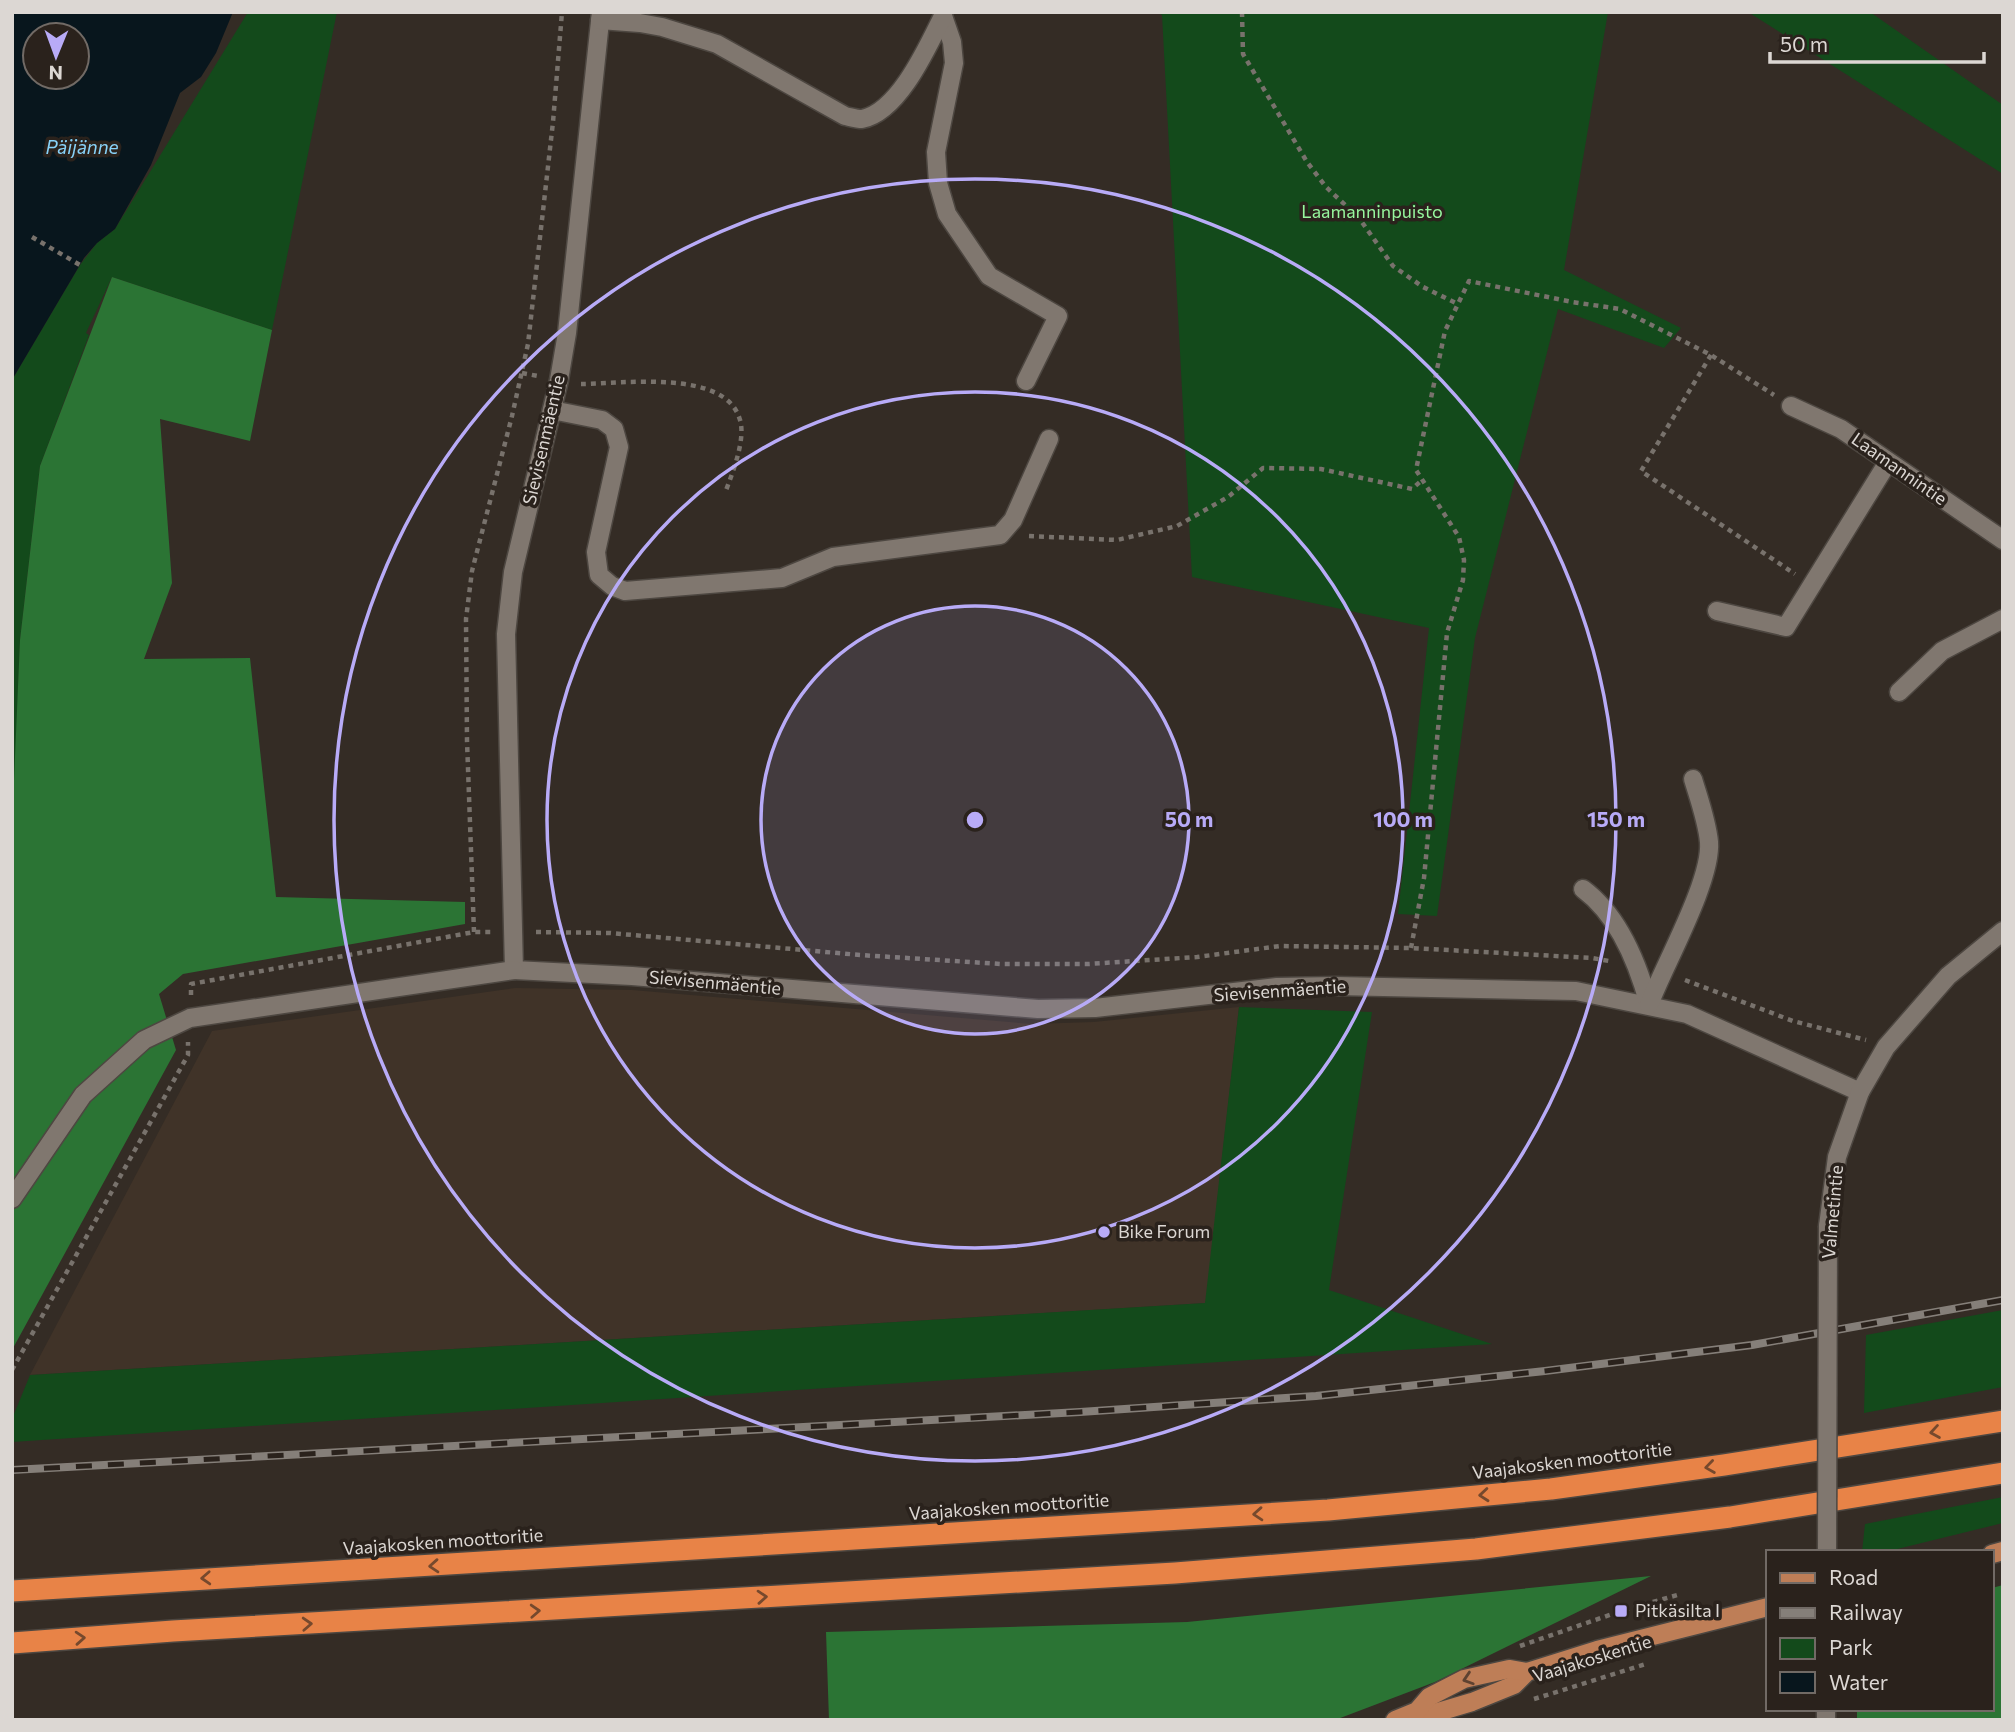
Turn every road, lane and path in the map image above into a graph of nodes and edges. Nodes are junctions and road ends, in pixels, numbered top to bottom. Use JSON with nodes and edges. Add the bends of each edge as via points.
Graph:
{"nodes":[{"id":1,"x":562,"y":12,"type":"edge"},
{"id":2,"x":1242,"y":12,"type":"edge"},
{"id":3,"x":940,"y":14,"type":"edge"},
{"id":4,"x":600,"y":16,"type":"edge"},
{"id":5,"x":32,"y":237,"type":"dead end"},
{"id":6,"x":80,"y":265,"type":"dead end"},
{"id":7,"x":1458,"y":304,"type":"junction"},
{"id":8,"x":1711,"y":355,"type":"junction"},
{"id":9,"x":522,"y":373,"type":"junction"},
{"id":10,"x":559,"y":380,"type":"junction"},
{"id":11,"x":1026,"y":381,"type":"dead end"},
{"id":12,"x":1791,"y":406,"type":"joint"},
{"id":13,"x":552,"y":410,"type":"junction"},
{"id":14,"x":1049,"y":439,"type":"dead end"},
{"id":15,"x":1888,"y":461,"type":"junction"},
{"id":16,"x":1422,"y":480,"type":"junction"},
{"id":17,"x":725,"y":493,"type":"dead end"},
{"id":18,"x":1000,"y":535,"type":"junction"},
{"id":19,"x":2003,"y":540,"type":"edge"},
{"id":20,"x":1812,"y":586,"type":"junction"},
{"id":21,"x":1717,"y":611,"type":"dead end"},
{"id":22,"x":2003,"y":619,"type":"edge"},
{"id":23,"x":1899,"y":692,"type":"dead end"},
{"id":24,"x":1693,"y":779,"type":"dead end"},
{"id":25,"x":1583,"y":889,"type":"dead end"},
{"id":26,"x":2003,"y":931,"type":"edge"},
{"id":27,"x":474,"y":932,"type":"junction"},
{"id":28,"x":514,"y":932,"type":"junction"},
{"id":29,"x":1411,"y":948,"type":"junction"},
{"id":30,"x":1636,"y":966,"type":"junction"},
{"id":31,"x":514,"y":970,"type":"junction"},
{"id":32,"x":1662,"y":971,"type":"junction"},
{"id":33,"x":1649,"y":1005,"type":"junction"},
{"id":34,"x":190,"y":1018,"type":"junction"},
{"id":35,"x":1886,"y":1047,"type":"junction"},
{"id":36,"x":1860,"y":1092,"type":"junction"},
{"id":37,"x":12,"y":1199,"type":"edge"},
{"id":38,"x":12,"y":1370,"type":"edge"},
{"id":39,"x":2003,"y":1421,"type":"edge"},
{"id":40,"x":2003,"y":1473,"type":"edge"},
{"id":41,"x":1827,"y":1550,"type":"edge"},
{"id":42,"x":12,"y":1591,"type":"edge"},
{"id":43,"x":1766,"y":1608,"type":"edge"},
{"id":44,"x":12,"y":1643,"type":"edge"},
{"id":45,"x":1655,"y":1662,"type":"dead end"},
{"id":46,"x":1527,"y":1672,"type":"junction"},
{"id":47,"x":1528,"y":1700,"type":"dead end"},
{"id":48,"x":1417,"y":1711,"type":"junction"},
{"id":49,"x":1395,"y":1720,"type":"edge"}],
"edges":[{"from":1,"to":9,"type":"path"},
{"from":2,"to":7,"type":"path","via":[[1243,54],[1307,162],[1359,218],[1393,266]]},
{"from":3,"to":4,"type":"street","via":[[917,68],[879,111],[861,119],[845,116],[717,44],[662,27]]},
{"from":3,"to":11,"type":"street","via":[[952,42],[954,62],[936,152],[947,214],[989,276],[1058,316]]},
{"from":4,"to":10,"type":"street","name":"Sievisenmäentie"},
{"from":5,"to":6,"type":"path"},
{"from":7,"to":8,"type":"path","via":[[1469,281],[1620,309]]},
{"from":7,"to":16,"type":"path","via":[[1445,331],[1416,470]]},
{"from":8,"to":12,"type":"path"},
{"from":8,"to":20,"type":"path","via":[[1641,471]]},
{"from":9,"to":10,"type":"path"},
{"from":9,"to":27,"type":"path","via":[[472,571],[466,619]]},
{"from":10,"to":13,"type":"street","name":"Sievisenmäentie"},
{"from":10,"to":17,"type":"path","via":[[583,384],[671,382],[712,391],[730,404],[740,419],[736,464]]},
{"from":12,"to":15,"type":"street","name":"Laamannintie","via":[[1841,429]]},
{"from":13,"to":18,"type":"street","via":[[602,421],[614,429],[618,447],[596,552],[599,575],[625,590],[782,578],[833,556]]},
{"from":13,"to":28,"type":"street","name":"Sievisenmäentie","via":[[513,572],[506,634]]},
{"from":14,"to":18,"type":"street","via":[[1013,520]]},
{"from":15,"to":19,"type":"street","name":"Laamannintie"},
{"from":15,"to":20,"type":"street"},
{"from":16,"to":18,"type":"path","via":[[1412,489],[1321,469],[1263,468],[1228,497],[1177,526],[1117,540]]},
{"from":16,"to":29,"type":"path","via":[[1459,537],[1464,560],[1463,580],[1447,634],[1424,878]]},
{"from":20,"to":21,"type":"street","via":[[1786,627]]},
{"from":22,"to":23,"type":"street","via":[[1942,651]]},
{"from":24,"to":32,"type":"street","via":[[1706,824],[1708,859]]},
{"from":25,"to":30,"type":"street","via":[[1598,900]]},
{"from":26,"to":35,"type":"street","name":"Valmetintie","via":[[1948,976]]},
{"from":27,"to":28,"type":"path"},
{"from":27,"to":34,"type":"path","via":[[191,984]]},
{"from":28,"to":29,"type":"path","via":[[610,933],[1001,964],[1170,959],[1280,946]]},
{"from":28,"to":31,"type":"street","name":"Sievisenmäentie"},
{"from":29,"to":30,"type":"path","via":[[1592,958]]},
{"from":30,"to":33,"type":"street"},
{"from":31,"to":33,"type":"street","name":"Sievisenmäentie","via":[[1038,1009],[1095,1008],[1277,987],[1336,986],[1576,991]]},
{"from":31,"to":34,"type":"street"},
{"from":32,"to":33,"type":"street"},
{"from":32,"to":35,"type":"path","via":[[1793,1021]]},
{"from":33,"to":36,"type":"street","name":"Sievisenmäentie","via":[[1687,1014]]},
{"from":34,"to":37,"type":"street","via":[[144,1040],[83,1095]]},
{"from":34,"to":38,"type":"path","via":[[188,1055]]},
{"from":35,"to":36,"type":"street","name":"Valmetintie"},
{"from":36,"to":41,"type":"street","name":"Valmetintie","bridge":true,"via":[[1837,1157],[1828,1226]]},
{"from":39,"to":42,"type":"highway","name":"Vaajakosken moottoritie","one_way":true,"via":[[1551,1489],[1328,1510]]},
{"from":44,"to":40,"type":"highway","one_way":true,"via":[[1161,1574],[1476,1549],[1730,1517]]},
{"from":43,"to":46,"type":"main road","name":"Vaajakoskentie"},
{"from":45,"to":47,"type":"path","name":"Vaajakoskentie"},
{"from":46,"to":48,"type":"main road","name":"Vaajakoskentie","via":[[1514,1685],[1472,1702],[1435,1713]]},
{"from":46,"to":48,"type":"main road","name":"Vaajakoskentie","one_way":true,"via":[[1509,1669],[1464,1679],[1429,1697]]},
{"from":48,"to":49,"type":"main road","name":"Vaajakoskentie"}]}
